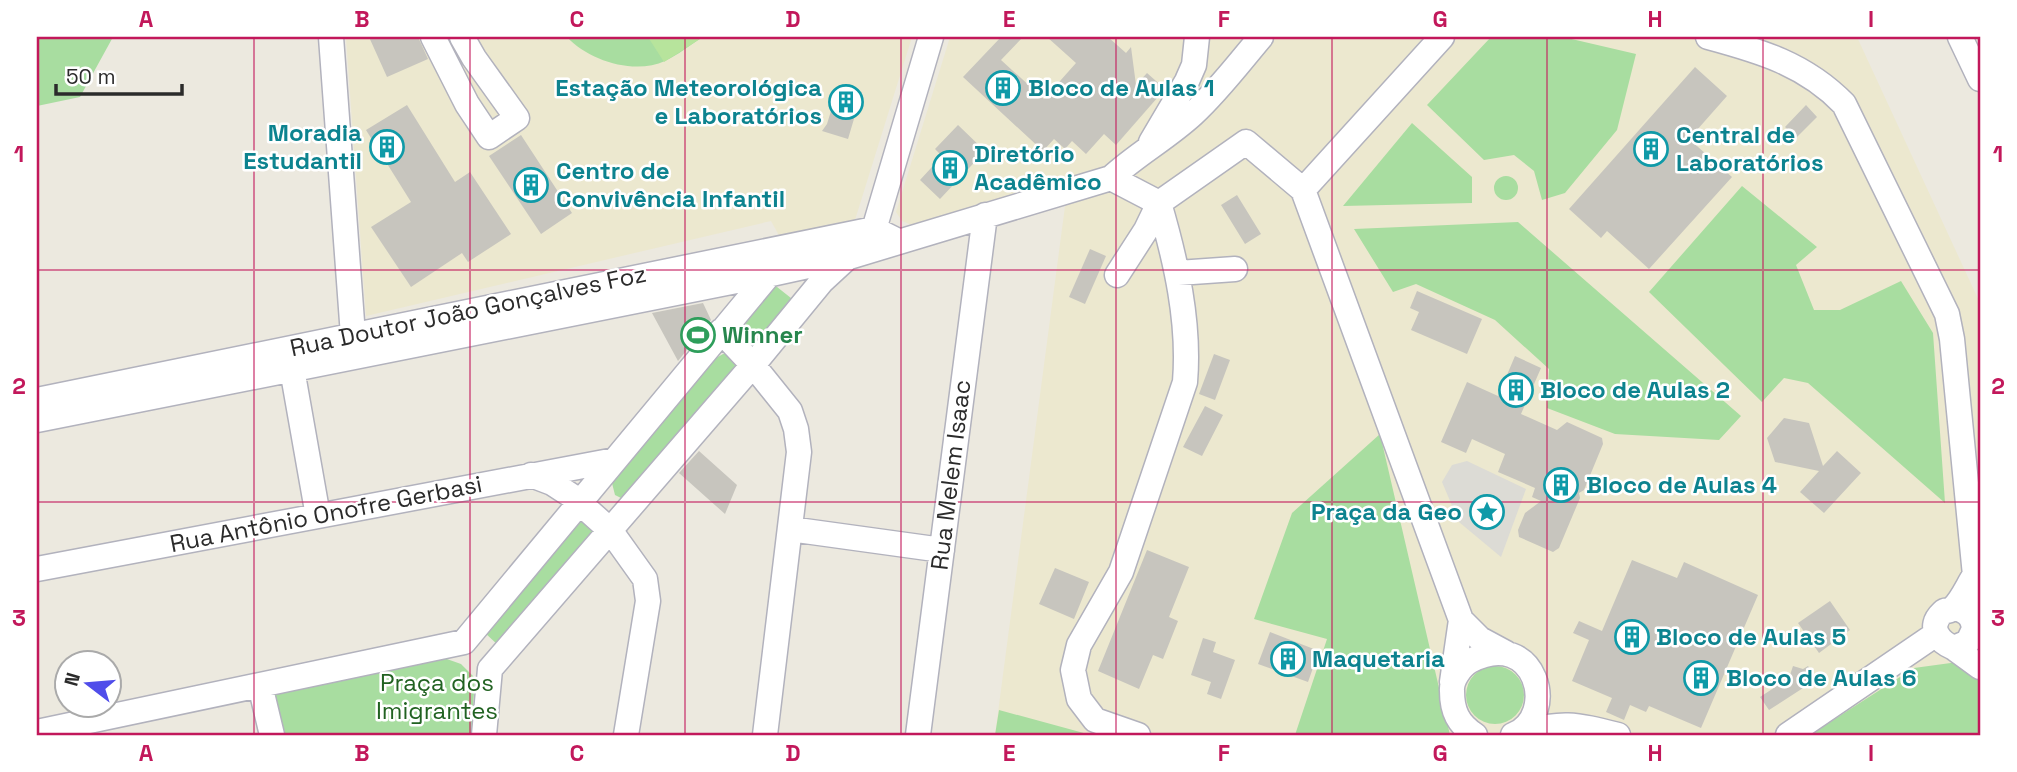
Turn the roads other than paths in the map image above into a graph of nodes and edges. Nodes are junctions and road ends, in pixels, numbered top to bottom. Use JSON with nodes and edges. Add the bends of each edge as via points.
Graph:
{"nodes":[{"id":1,"x":331,"y":37,"type":"edge"},
{"id":2,"x":433,"y":37,"type":"edge"},
{"id":3,"x":462,"y":37,"type":"edge"},
{"id":4,"x":932,"y":37,"type":"edge"},
{"id":5,"x":1197,"y":37,"type":"edge"},
{"id":6,"x":1261,"y":37,"type":"edge"},
{"id":7,"x":1442,"y":37,"type":"edge"},
{"id":8,"x":1708,"y":37,"type":"edge"},
{"id":9,"x":1960,"y":37,"type":"edge"},
{"id":10,"x":1980,"y":79,"type":"edge"},
{"id":11,"x":1145,"y":151,"type":"junction"},
{"id":12,"x":1111,"y":178,"type":"junction"},
{"id":13,"x":1303,"y":190,"type":"junction"},
{"id":14,"x":1159,"y":203,"type":"junction"},
{"id":15,"x":985,"y":215,"type":"junction"},
{"id":16,"x":808,"y":241,"type":"junction"},
{"id":17,"x":864,"y":245,"type":"junction"},
{"id":18,"x":1235,"y":269,"type":"dead end"},
{"id":19,"x":1178,"y":273,"type":"junction"},
{"id":20,"x":767,"y":275,"type":"junction"},
{"id":21,"x":1117,"y":275,"type":"dead end"},
{"id":22,"x":721,"y":331,"type":"junction"},
{"id":23,"x":353,"y":346,"type":"junction"},
{"id":24,"x":753,"y":365,"type":"junction"},
{"id":25,"x":292,"y":369,"type":"junction"},
{"id":26,"x":37,"y":400,"type":"edge"},
{"id":27,"x":37,"y":420,"type":"edge"},
{"id":28,"x":615,"y":460,"type":"junction"},
{"id":29,"x":531,"y":475,"type":"junction"},
{"id":30,"x":579,"y":502,"type":"junction"},
{"id":31,"x":318,"y":516,"type":"junction"},
{"id":32,"x":790,"y":529,"type":"junction"},
{"id":33,"x":610,"y":530,"type":"junction"},
{"id":34,"x":942,"y":550,"type":"junction"},
{"id":35,"x":37,"y":569,"type":"edge"},
{"id":36,"x":1974,"y":576,"type":"junction"},
{"id":37,"x":1953,"y":608,"type":"junction"},
{"id":38,"x":1461,"y":620,"type":"junction"},
{"id":39,"x":1974,"y":626,"type":"junction"},
{"id":40,"x":1945,"y":641,"type":"junction"},
{"id":41,"x":464,"y":642,"type":"junction"},
{"id":42,"x":1506,"y":653,"type":"junction"},
{"id":43,"x":1980,"y":654,"type":"edge"},
{"id":44,"x":1980,"y":667,"type":"edge"},
{"id":45,"x":490,"y":669,"type":"junction"},
{"id":46,"x":1533,"y":674,"type":"junction"},
{"id":47,"x":260,"y":685,"type":"junction"},
{"id":48,"x":1452,"y":685,"type":"junction"},
{"id":49,"x":1575,"y":724,"type":"junction"},
{"id":50,"x":93,"y":728,"type":"edge"},
{"id":51,"x":37,"y":732,"type":"edge"},
{"id":52,"x":1467,"y":733,"type":"edge"},
{"id":53,"x":272,"y":735,"type":"edge"},
{"id":54,"x":484,"y":735,"type":"edge"},
{"id":55,"x":626,"y":735,"type":"edge"},
{"id":56,"x":765,"y":735,"type":"edge"},
{"id":57,"x":918,"y":735,"type":"edge"},
{"id":58,"x":1138,"y":735,"type":"edge"},
{"id":59,"x":1515,"y":735,"type":"edge"},
{"id":60,"x":1618,"y":735,"type":"edge"},
{"id":61,"x":1788,"y":735,"type":"edge"}],
"edges":[{"from":1,"to":23,"type":"street"},
{"from":2,"to":3,"type":"street","via":[[489,137],[517,118]]},
{"from":4,"to":17,"type":"street"},
{"from":5,"to":11,"type":"street","via":[[1187,81]]},
{"from":6,"to":11,"type":"street","via":[[1194,113]]},
{"from":7,"to":13,"type":"street"},
{"from":8,"to":36,"type":"street","via":[[1798,68],[1826,85],[1844,104],[1856,128],[1947,314]]},
{"from":9,"to":10,"type":"street"},
{"from":11,"to":12,"type":"street"},
{"from":12,"to":14,"type":"street"},
{"from":12,"to":15,"type":"street","name":"Rua Doutor João Gonçalves Foz"},
{"from":13,"to":14,"type":"street","via":[[1246,142]]},
{"from":13,"to":38,"type":"street"},
{"from":14,"to":19,"type":"street"},
{"from":14,"to":21,"type":"street"},
{"from":15,"to":17,"type":"street","name":"Rua Doutor João Gonçalves Foz","via":[[898,241]]},
{"from":15,"to":34,"type":"street","name":"Rua Melem Isaac"},
{"from":16,"to":17,"type":"street","name":"Rua Doutor João Gonçalves Foz"},
{"from":16,"to":20,"type":"street"},
{"from":16,"to":23,"type":"street","name":"Rua Doutor João Gonçalves Foz"},
{"from":17,"to":20,"type":"street","name":"Rua Doutor João Gonçalves Foz"},
{"from":17,"to":24,"type":"street","via":[[822,281]]},
{"from":18,"to":19,"type":"street"},
{"from":19,"to":58,"type":"street","via":[[1188,351],[1185,382],[1121,572],[1079,645],[1073,670],[1079,699],[1095,720]]},
{"from":20,"to":22,"type":"street"},
{"from":20,"to":23,"type":"street","name":"Rua Doutor João Gonçalves Foz"},
{"from":22,"to":24,"type":"street"},
{"from":22,"to":28,"type":"street"},
{"from":23,"to":25,"type":"street","name":"Rua Doutor João Gonçalves Foz"},
{"from":23,"to":26,"type":"street","name":"Rua Doutor João Gonçalves Foz"},
{"from":24,"to":32,"type":"street","via":[[790,411],[796,429],[799,452]]},
{"from":24,"to":33,"type":"street"},
{"from":25,"to":27,"type":"street","name":"Rua Doutor João Gonçalves Foz"},
{"from":25,"to":31,"type":"street"},
{"from":28,"to":29,"type":"street","name":"Rua Antônio Onofre Gerbasi"},
{"from":28,"to":30,"type":"street"},
{"from":29,"to":30,"type":"street"},
{"from":29,"to":31,"type":"street","name":"Rua Antônio Onofre Gerbasi"},
{"from":30,"to":33,"type":"street"},
{"from":30,"to":41,"type":"street"},
{"from":31,"to":35,"type":"street","name":"Rua Antônio Onofre Gerbasi"},
{"from":32,"to":34,"type":"street"},
{"from":32,"to":56,"type":"street"},
{"from":33,"to":45,"type":"street"},
{"from":33,"to":55,"type":"street","via":[[645,579],[648,601]]},
{"from":34,"to":57,"type":"street","name":"Rua Melem Isaac"},
{"from":36,"to":37,"type":"street"},
{"from":36,"to":39,"type":"street"},
{"from":37,"to":39,"type":"street","via":[[1970,615]]},
{"from":37,"to":40,"type":"street","via":[[1942,612],[1936,622]]},
{"from":38,"to":42,"type":"street","via":[[1480,639]]},
{"from":38,"to":48,"type":"street"},
{"from":39,"to":40,"type":"street","via":[[1968,642]]},
{"from":39,"to":43,"type":"street"},
{"from":40,"to":44,"type":"street"},
{"from":40,"to":61,"type":"street"},
{"from":41,"to":45,"type":"street"},
{"from":41,"to":47,"type":"street"},
{"from":42,"to":46,"type":"street","via":[[1521,660]]},
{"from":42,"to":48,"type":"street","via":[[1486,652],[1464,664]]},
{"from":45,"to":54,"type":"street"},
{"from":46,"to":49,"type":"street"},
{"from":46,"to":59,"type":"street","via":[[1539,697],[1533,717]]},
{"from":47,"to":50,"type":"street"},
{"from":47,"to":53,"type":"street"},
{"from":48,"to":52,"type":"street","via":[[1452,709]]},
{"from":49,"to":59,"type":"street"},
{"from":49,"to":60,"type":"street"},
{"from":50,"to":51,"type":"street"}]}
